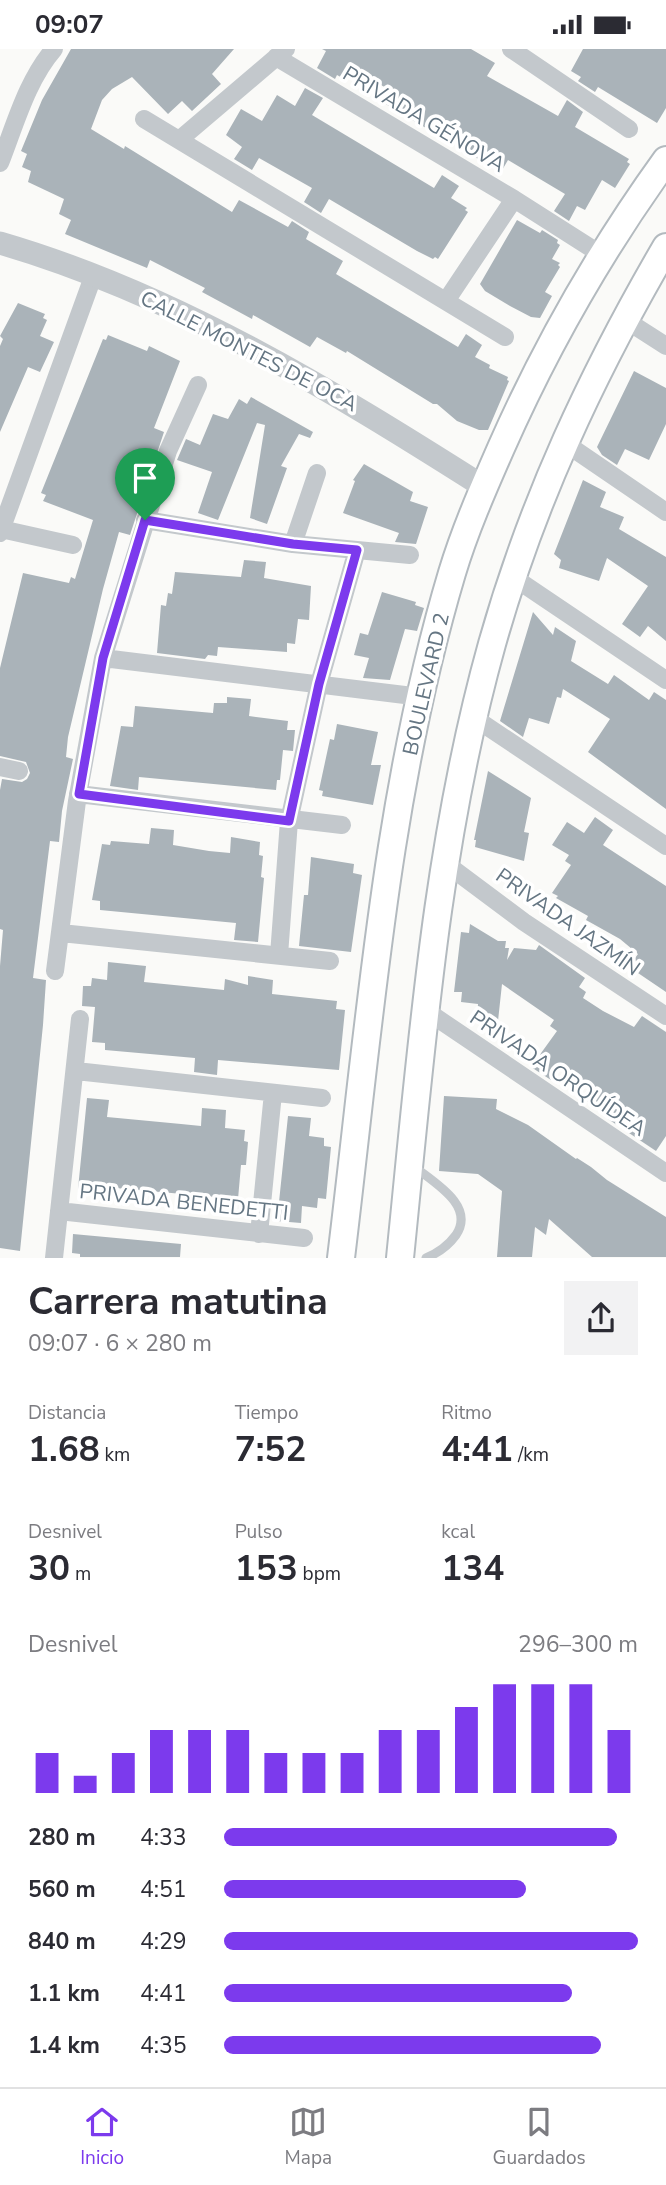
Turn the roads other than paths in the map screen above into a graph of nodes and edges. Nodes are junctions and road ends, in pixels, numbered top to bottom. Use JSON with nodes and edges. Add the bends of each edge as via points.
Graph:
{"nodes":[{"id":1,"x":54,"y":49,"type":"edge"},
{"id":2,"x":511,"y":49,"type":"edge"},
{"id":3,"x":281,"y":53,"type":"edge"},
{"id":4,"x":144,"y":119,"type":"dead end"},
{"id":5,"x":629,"y":129,"type":"dead end"},
{"id":6,"x":179,"y":140,"type":"junction"},
{"id":7,"x":666,"y":160,"type":"edge"},
{"id":8,"x":0,"y":163,"type":"edge"},
{"id":9,"x":514,"y":199,"type":"junction"},
{"id":10,"x":0,"y":243,"type":"edge"},
{"id":11,"x":666,"y":247,"type":"edge"},
{"id":12,"x":602,"y":255,"type":"junction"},
{"id":13,"x":94,"y":274,"type":"junction"},
{"id":14,"x":446,"y":301,"type":"junction"},
{"id":15,"x":624,"y":319,"type":"junction"},
{"id":16,"x":505,"y":337,"type":"dead end"},
{"id":17,"x":666,"y":346,"type":"edge"},
{"id":18,"x":198,"y":385,"type":"dead end"},
{"id":19,"x":565,"y":443,"type":"junction"},
{"id":20,"x":317,"y":473,"type":"dead end"},
{"id":21,"x":484,"y":487,"type":"junction"},
{"id":22,"x":666,"y":512,"type":"edge"},
{"id":23,"x":145,"y":520,"type":"junction"},
{"id":24,"x":0,"y":531,"type":"edge"},
{"id":25,"x":293,"y":544,"type":"junction"},
{"id":26,"x":73,"y":545,"type":"dead end"},
{"id":27,"x":357,"y":550,"type":"junction"},
{"id":28,"x":410,"y":555,"type":"dead end"},
{"id":29,"x":513,"y":577,"type":"junction"},
{"id":30,"x":103,"y":658,"type":"junction"},
{"id":31,"x":666,"y":680,"type":"edge"},
{"id":32,"x":319,"y":684,"type":"junction"},
{"id":33,"x":421,"y":697,"type":"junction"},
{"id":34,"x":473,"y":717,"type":"junction"},
{"id":35,"x":0,"y":767,"type":"edge"},
{"id":36,"x":19,"y":771,"type":"dead end"},
{"id":37,"x":79,"y":794,"type":"junction"},
{"id":38,"x":289,"y":821,"type":"junction"},
{"id":39,"x":342,"y":825,"type":"dead end"},
{"id":40,"x":666,"y":846,"type":"edge"},
{"id":41,"x":445,"y":863,"type":"junction"},
{"id":42,"x":61,"y":933,"type":"junction"},
{"id":43,"x":279,"y":955,"type":"junction"},
{"id":44,"x":330,"y":961,"type":"dead end"},
{"id":45,"x":55,"y":971,"type":"dead end"},
{"id":46,"x":425,"y":1010,"type":"junction"},
{"id":47,"x":666,"y":1016,"type":"edge"},
{"id":48,"x":80,"y":1019,"type":"dead end"},
{"id":49,"x":76,"y":1071,"type":"junction"},
{"id":50,"x":273,"y":1093,"type":"junction"},
{"id":51,"x":322,"y":1098,"type":"dead end"},
{"id":52,"x":410,"y":1163,"type":"junction"},
{"id":53,"x":666,"y":1173,"type":"edge"},
{"id":54,"x":59,"y":1212,"type":"junction"},
{"id":55,"x":260,"y":1234,"type":"junction"},
{"id":56,"x":304,"y":1238,"type":"dead end"},
{"id":57,"x":54,"y":1258,"type":"edge"},
{"id":58,"x":341,"y":1258,"type":"edge"},
{"id":59,"x":400,"y":1258,"type":"edge"},
{"id":60,"x":426,"y":1258,"type":"edge"}],
"edges":[{"from":1,"to":8,"type":"street","via":[[24,101]]},
{"from":2,"to":5,"type":"street"},
{"from":3,"to":6,"type":"street","name":"PRIVADA GÉNOVA"},
{"from":3,"to":9,"type":"street","name":"PRIVADA GÉNOVA"},
{"from":4,"to":6,"type":"street"},
{"from":6,"to":14,"type":"street"},
{"from":7,"to":12,"type":"main road","name":"BOULEVARD 2"},
{"from":9,"to":12,"type":"street","name":"PRIVADA GÉNOVA"},
{"from":9,"to":14,"type":"street","name":"PRIVADA GÉNOVA"},
{"from":10,"to":13,"type":"street","name":"CALLE MONTES DE OCA"},
{"from":11,"to":15,"type":"main road"},
{"from":12,"to":21,"type":"main road","name":"BOULEVARD 2","via":[[545,352]]},
{"from":13,"to":21,"type":"street","name":"CALLE MONTES DE OCA","via":[[192,317],[357,406]]},
{"from":13,"to":24,"type":"street"},
{"from":14,"to":16,"type":"street"},
{"from":15,"to":17,"type":"street"},
{"from":15,"to":19,"type":"main road"},
{"from":18,"to":23,"type":"street","via":[[168,451]]},
{"from":19,"to":22,"type":"street"},
{"from":19,"to":29,"type":"main road"},
{"from":20,"to":25,"type":"street"},
{"from":21,"to":33,"type":"main road","name":"BOULEVARD 2","via":[[453,572]]},
{"from":23,"to":25,"type":"street"},
{"from":23,"to":30,"type":"street"},
{"from":24,"to":26,"type":"street"},
{"from":25,"to":27,"type":"street"},
{"from":27,"to":28,"type":"street"},
{"from":27,"to":32,"type":"street"},
{"from":29,"to":31,"type":"street"},
{"from":29,"to":34,"type":"main road"},
{"from":30,"to":32,"type":"street"},
{"from":30,"to":37,"type":"street"},
{"from":32,"to":33,"type":"street"},
{"from":32,"to":38,"type":"street"},
{"from":33,"to":58,"type":"main road","name":"BOULEVARD 2","via":[[390,848]]},
{"from":34,"to":40,"type":"street"},
{"from":34,"to":41,"type":"main road"},
{"from":35,"to":36,"type":"street"},
{"from":37,"to":38,"type":"street"},
{"from":37,"to":42,"type":"street"},
{"from":38,"to":39,"type":"street"},
{"from":38,"to":43,"type":"street"},
{"from":41,"to":46,"type":"main road"},
{"from":41,"to":47,"type":"street","name":"PRIVADA JAZMÍN","via":[[524,922]]},
{"from":42,"to":43,"type":"street"},
{"from":42,"to":45,"type":"street"},
{"from":43,"to":44,"type":"street"},
{"from":46,"to":52,"type":"main road"},
{"from":46,"to":53,"type":"street","name":"PRIVADA ORQUÍDEA"},
{"from":48,"to":49,"type":"street"},
{"from":49,"to":50,"type":"street"},
{"from":49,"to":54,"type":"street"},
{"from":50,"to":51,"type":"street"},
{"from":50,"to":55,"type":"street"},
{"from":52,"to":59,"type":"main road"},
{"from":52,"to":60,"type":"lane","via":[[461,1211],[461,1225],[454,1238]]},
{"from":54,"to":55,"type":"street","name":"PRIVADA BENEDETTI"},
{"from":54,"to":57,"type":"street"},
{"from":55,"to":56,"type":"street","name":"PRIVADA BENEDETTI"}]}
